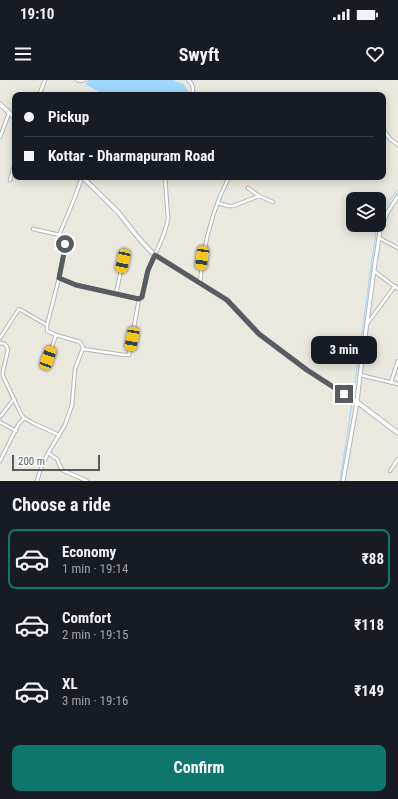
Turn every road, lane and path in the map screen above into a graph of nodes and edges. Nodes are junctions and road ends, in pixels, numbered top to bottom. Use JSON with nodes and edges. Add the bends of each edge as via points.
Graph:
{"nodes":[{"id":1,"x":45,"y":80,"type":"edge"},
{"id":2,"x":77,"y":80,"type":"edge"},
{"id":3,"x":84,"y":80,"type":"edge"},
{"id":4,"x":188,"y":80,"type":"edge"},
{"id":5,"x":191,"y":81,"type":"edge"},
{"id":6,"x":40,"y":92,"type":"edge"},
{"id":7,"x":192,"y":92,"type":"edge"},
{"id":8,"x":0,"y":104,"type":"edge"},
{"id":9,"x":10,"y":114,"type":"joint"},
{"id":10,"x":386,"y":133,"type":"edge"},
{"id":11,"x":0,"y":137,"type":"edge"},
{"id":12,"x":398,"y":145,"type":"edge"},
{"id":13,"x":12,"y":173,"type":"edge"},
{"id":14,"x":10,"y":180,"type":"dead end"},
{"id":15,"x":81,"y":180,"type":"edge"},
{"id":16,"x":85,"y":180,"type":"edge"},
{"id":17,"x":166,"y":180,"type":"edge"},
{"id":18,"x":227,"y":180,"type":"edge"},
{"id":19,"x":248,"y":188,"type":"dead end"},
{"id":20,"x":259,"y":196,"type":"junction"},
{"id":21,"x":398,"y":196,"type":"edge"},
{"id":22,"x":272,"y":202,"type":"dead end"},
{"id":23,"x":218,"y":203,"type":"junction"},
{"id":24,"x":33,"y":229,"type":"dead end"},
{"id":25,"x":60,"y":236,"type":"junction"},
{"id":26,"x":379,"y":238,"type":"junction"},
{"id":27,"x":398,"y":248,"type":"edge"},
{"id":28,"x":155,"y":255,"type":"junction"},
{"id":29,"x":123,"y":261,"type":"dead end"},
{"id":30,"x":374,"y":270,"type":"junction"},
{"id":31,"x":59,"y":278,"type":"junction"},
{"id":32,"x":200,"y":283,"type":"junction"},
{"id":33,"x":397,"y":288,"type":"edge"},
{"id":34,"x":116,"y":294,"type":"junction"},
{"id":35,"x":139,"y":299,"type":"junction"},
{"id":36,"x":367,"y":324,"type":"junction"},
{"id":37,"x":47,"y":325,"type":"junction"},
{"id":38,"x":56,"y":335,"type":"junction"},
{"id":39,"x":0,"y":338,"type":"edge"},
{"id":40,"x":0,"y":343,"type":"edge"},
{"id":41,"x":83,"y":349,"type":"junction"},
{"id":42,"x":48,"y":358,"type":"dead end"},
{"id":43,"x":398,"y":361,"type":"edge"},
{"id":44,"x":360,"y":375,"type":"junction"},
{"id":45,"x":391,"y":382,"type":"junction"},
{"id":46,"x":398,"y":384,"type":"edge"},
{"id":47,"x":14,"y":399,"type":"junction"},
{"id":48,"x":357,"y":402,"type":"junction"},
{"id":49,"x":0,"y":417,"type":"edge"},
{"id":50,"x":24,"y":418,"type":"junction"},
{"id":51,"x":0,"y":422,"type":"edge"},
{"id":52,"x":16,"y":431,"type":"junction"},
{"id":53,"x":398,"y":433,"type":"edge"},
{"id":54,"x":59,"y":435,"type":"junction"},
{"id":55,"x":48,"y":453,"type":"junction"},
{"id":56,"x":398,"y":459,"type":"edge"},
{"id":57,"x":0,"y":461,"type":"edge"},
{"id":58,"x":390,"y":471,"type":"dead end"},
{"id":59,"x":37,"y":481,"type":"edge"},
{"id":60,"x":87,"y":481,"type":"edge"},
{"id":61,"x":344,"y":481,"type":"edge"}],
"edges":[{"from":1,"to":6,"type":"street"},
{"from":2,"to":3,"type":"street"},
{"from":4,"to":5,"type":"street"},
{"from":5,"to":7,"type":"street"},
{"from":8,"to":9,"type":"main road"},
{"from":9,"to":11,"type":"street"},
{"from":10,"to":12,"type":"street"},
{"from":13,"to":14,"type":"street"},
{"from":15,"to":25,"type":"street"},
{"from":16,"to":28,"type":"main road","via":[[113,207]]},
{"from":17,"to":28,"type":"street","via":[[168,218]]},
{"from":18,"to":23,"type":"street"},
{"from":19,"to":20,"type":"street"},
{"from":20,"to":22,"type":"street"},
{"from":20,"to":23,"type":"street","via":[[233,206]]},
{"from":21,"to":26,"type":"street","via":[[387,213]]},
{"from":23,"to":32,"type":"street","via":[[205,243]]},
{"from":24,"to":25,"type":"street"},
{"from":25,"to":31,"type":"street","via":[[65,245]]},
{"from":26,"to":27,"type":"street"},
{"from":26,"to":30,"type":"street"},
{"from":28,"to":32,"type":"main road"},
{"from":28,"to":35,"type":"street","via":[[148,270],[142,297]]},
{"from":29,"to":34,"type":"street"},
{"from":30,"to":33,"type":"street"},
{"from":30,"to":36,"type":"street"},
{"from":31,"to":34,"type":"street","via":[[76,285]]},
{"from":31,"to":37,"type":"street"},
{"from":32,"to":48,"type":"main road","via":[[227,300],[259,334],[307,370]]},
{"from":33,"to":36,"type":"street"},
{"from":34,"to":35,"type":"street"},
{"from":35,"to":41,"type":"street","via":[[130,353],[124,355]]},
{"from":36,"to":44,"type":"street"},
{"from":37,"to":38,"type":"street","via":[[47,331]]},
{"from":37,"to":39,"type":"street","via":[[19,308]]},
{"from":38,"to":41,"type":"street","via":[[80,342]]},
{"from":38,"to":42,"type":"street"},
{"from":40,"to":47,"type":"street","via":[[7,347],[3,374]]},
{"from":41,"to":54,"type":"street","via":[[75,369],[72,406]]},
{"from":43,"to":45,"type":"street"},
{"from":44,"to":45,"type":"street"},
{"from":44,"to":48,"type":"street"},
{"from":45,"to":46,"type":"street"},
{"from":47,"to":49,"type":"street"},
{"from":47,"to":50,"type":"street"},
{"from":48,"to":53,"type":"main road"},
{"from":48,"to":61,"type":"street"},
{"from":50,"to":52,"type":"street"},
{"from":50,"to":54,"type":"street"},
{"from":51,"to":52,"type":"street"},
{"from":52,"to":57,"type":"street"},
{"from":54,"to":55,"type":"street"},
{"from":55,"to":59,"type":"street"},
{"from":55,"to":60,"type":"street","via":[[57,459],[62,470]]},
{"from":56,"to":58,"type":"street"}]}
